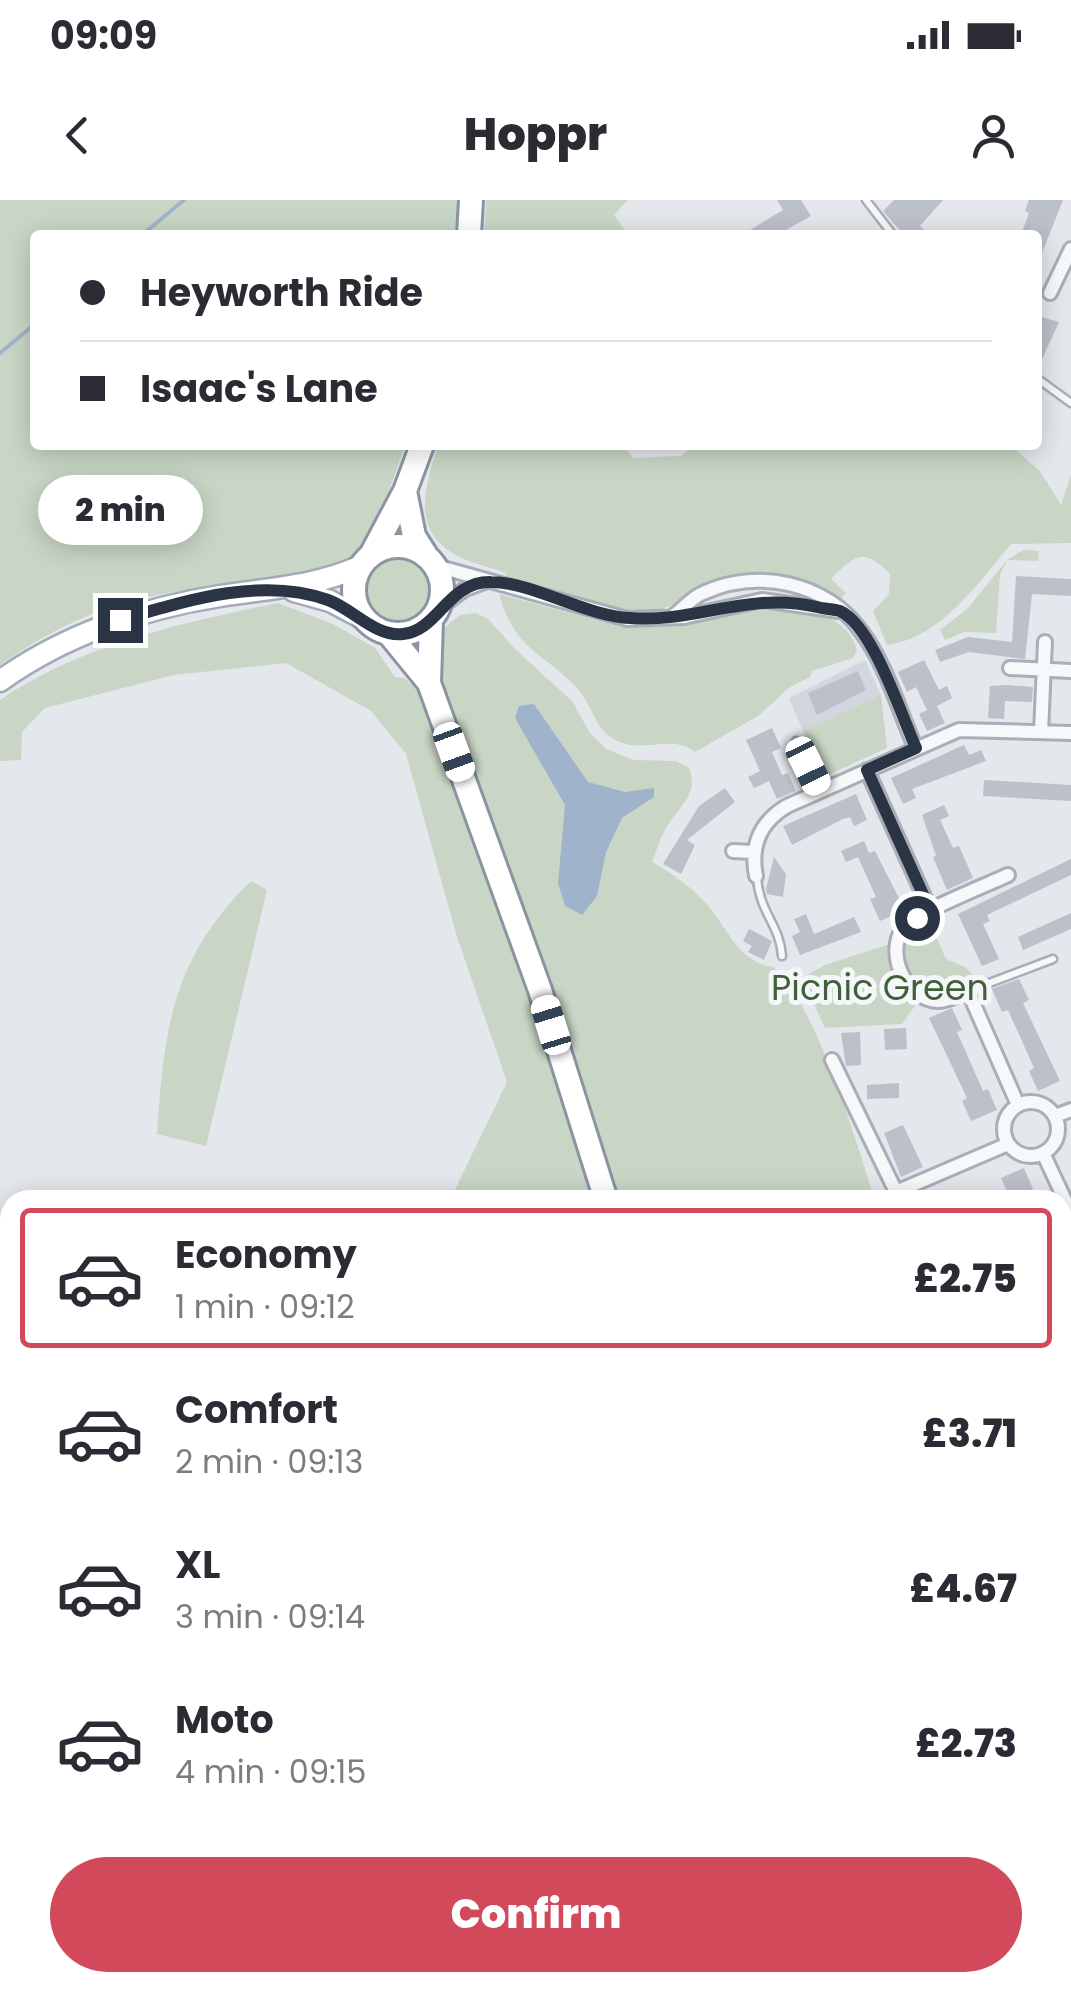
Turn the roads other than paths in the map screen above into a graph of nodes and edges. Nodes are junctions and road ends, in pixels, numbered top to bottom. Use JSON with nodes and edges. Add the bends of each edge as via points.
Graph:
{"nodes":[{"id":1,"x":471,"y":200,"type":"edge"},
{"id":2,"x":866,"y":200,"type":"edge"},
{"id":3,"x":468,"y":230,"type":"edge"},
{"id":4,"x":889,"y":230,"type":"edge"},
{"id":5,"x":1071,"y":249,"type":"edge"},
{"id":6,"x":1050,"y":293,"type":"dead end"},
{"id":7,"x":1042,"y":383,"type":"edge"},
{"id":8,"x":1071,"y":403,"type":"edge"},
{"id":9,"x":420,"y":450,"type":"edge"},
{"id":10,"x":406,"y":491,"type":"junction"},
{"id":11,"x":366,"y":561,"type":"junction"},
{"id":12,"x":431,"y":561,"type":"junction"},
{"id":13,"x":487,"y":582,"type":"junction"},
{"id":14,"x":287,"y":590,"type":"junction"},
{"id":15,"x":839,"y":611,"type":"junction"},
{"id":16,"x":435,"y":614,"type":"junction"},
{"id":17,"x":673,"y":616,"type":"junction"},
{"id":18,"x":366,"y":620,"type":"junction"},
{"id":19,"x":388,"y":634,"type":"junction"},
{"id":20,"x":1045,"y":642,"type":"dead end"},
{"id":21,"x":1010,"y":668,"type":"dead end"},
{"id":22,"x":1044,"y":670,"type":"junction"},
{"id":23,"x":1071,"y":671,"type":"edge"},
{"id":24,"x":0,"y":681,"type":"edge"},
{"id":25,"x":430,"y":683,"type":"junction"},
{"id":26,"x":1042,"y":732,"type":"junction"},
{"id":27,"x":1071,"y":733,"type":"edge"},
{"id":28,"x":796,"y":740,"type":"dead end"},
{"id":29,"x":916,"y":748,"type":"junction"},
{"id":30,"x":867,"y":770,"type":"junction"},
{"id":31,"x":820,"y":792,"type":"junction"},
{"id":32,"x":732,"y":852,"type":"dead end"},
{"id":33,"x":753,"y":852,"type":"junction"},
{"id":34,"x":1008,"y":875,"type":"dead end"},
{"id":35,"x":756,"y":876,"type":"joint"},
{"id":36,"x":931,"y":912,"type":"junction"},
{"id":37,"x":782,"y":956,"type":"dead end"},
{"id":38,"x":1054,"y":959,"type":"dead end"},
{"id":39,"x":982,"y":986,"type":"joint"},
{"id":40,"x":968,"y":991,"type":"junction"},
{"id":41,"x":832,"y":1060,"type":"dead end"},
{"id":42,"x":1018,"y":1105,"type":"junction"},
{"id":43,"x":1071,"y":1110,"type":"edge"},
{"id":44,"x":1054,"y":1116,"type":"junction"},
{"id":45,"x":1008,"y":1144,"type":"junction"},
{"id":46,"x":1042,"y":1153,"type":"junction"},
{"id":47,"x":603,"y":1190,"type":"edge"},
{"id":48,"x":895,"y":1190,"type":"edge"},
{"id":49,"x":911,"y":1190,"type":"edge"},
{"id":50,"x":1060,"y":1190,"type":"edge"}],
"edges":[{"from":1,"to":3,"type":"highway"},
{"from":2,"to":4,"type":"lane"},
{"from":5,"to":6,"type":"street"},
{"from":7,"to":8,"type":"lane"},
{"from":9,"to":10,"type":"highway"},
{"from":10,"to":11,"type":"highway"},
{"from":10,"to":12,"type":"highway","via":[[414,536]]},
{"from":11,"to":12,"type":"highway","via":[[398,546]]},
{"from":11,"to":14,"type":"main road","via":[[328,581]]},
{"from":11,"to":18,"type":"highway","via":[[354,594]]},
{"from":12,"to":13,"type":"street"},
{"from":12,"to":16,"type":"highway","via":[[443,594]]},
{"from":13,"to":16,"type":"street","via":[[464,589]]},
{"from":13,"to":17,"type":"street","via":[[627,618]]},
{"from":14,"to":18,"type":"main road"},
{"from":14,"to":24,"type":"main road","via":[[201,599],[120,620]]},
{"from":15,"to":17,"type":"street","via":[[762,600]]},
{"from":15,"to":17,"type":"street","via":[[796,584],[753,581],[704,592]]},
{"from":15,"to":29,"type":"street","via":[[871,647]]},
{"from":16,"to":19,"type":"highway","via":[[412,632]]},
{"from":16,"to":25,"type":"highway"},
{"from":18,"to":19,"type":"highway"},
{"from":19,"to":25,"type":"highway"},
{"from":20,"to":22,"type":"street"},
{"from":21,"to":22,"type":"street"},
{"from":22,"to":23,"type":"street"},
{"from":22,"to":26,"type":"street"},
{"from":25,"to":47,"type":"highway","via":[[540,990]]},
{"from":26,"to":27,"type":"street"},
{"from":26,"to":29,"type":"street","via":[[970,728]]},
{"from":28,"to":31,"type":"lane"},
{"from":29,"to":30,"type":"street"},
{"from":30,"to":31,"type":"street"},
{"from":30,"to":36,"type":"street"},
{"from":31,"to":33,"type":"street","via":[[770,818]]},
{"from":32,"to":33,"type":"street"},
{"from":33,"to":35,"type":"street"},
{"from":34,"to":36,"type":"street"},
{"from":35,"to":37,"type":"lane","via":[[761,908],[778,932]]},
{"from":36,"to":40,"type":"street","via":[[910,921],[898,939],[900,971],[921,997],[939,1002]]},
{"from":38,"to":39,"type":"lane"},
{"from":39,"to":40,"type":"street"},
{"from":40,"to":42,"type":"street"},
{"from":41,"to":48,"type":"street"},
{"from":42,"to":44,"type":"street","via":[[1034,1102]]},
{"from":42,"to":45,"type":"street","via":[[1004,1126]]},
{"from":43,"to":44,"type":"street"},
{"from":44,"to":46,"type":"street","via":[[1058,1133]]},
{"from":45,"to":46,"type":"street","via":[[1020,1154]]},
{"from":45,"to":49,"type":"street"},
{"from":46,"to":50,"type":"street"}]}
